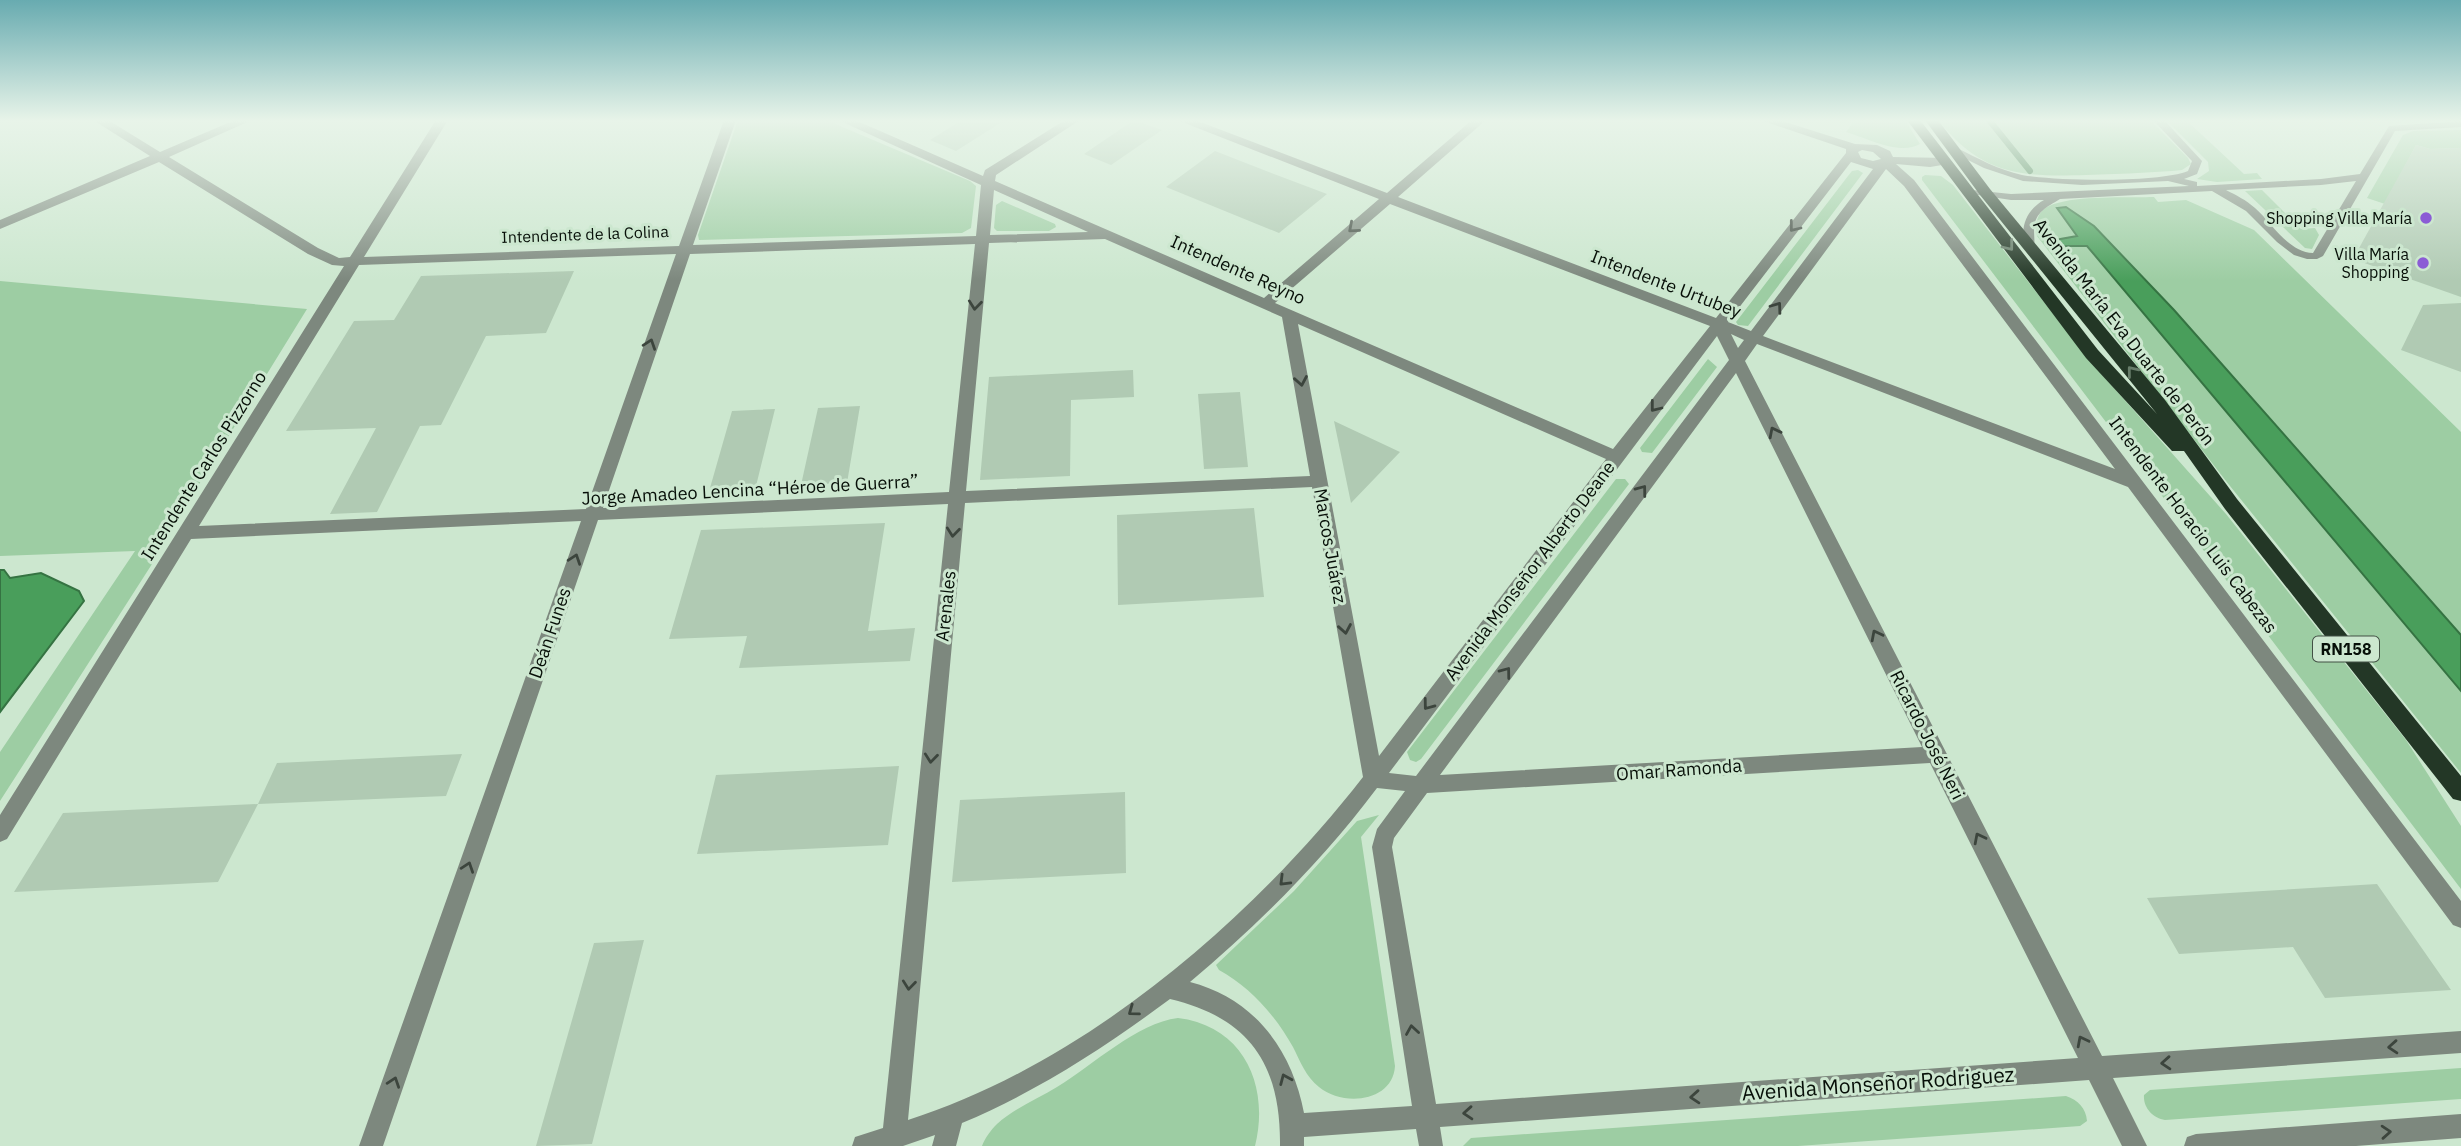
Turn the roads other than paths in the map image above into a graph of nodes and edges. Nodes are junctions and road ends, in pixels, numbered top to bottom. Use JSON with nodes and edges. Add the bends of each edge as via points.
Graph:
{"nodes":[{"id":1,"x":121,"y":173,"type":"edge"},
{"id":2,"x":183,"y":173,"type":"edge"},
{"id":3,"x":408,"y":173,"type":"edge"},
{"id":4,"x":710,"y":173,"type":"edge"},
{"id":5,"x":968,"y":173,"type":"edge"},
{"id":6,"x":990,"y":173,"type":"edge"},
{"id":7,"x":1324,"y":173,"type":"edge"},
{"id":8,"x":1417,"y":173,"type":"edge"},
{"id":9,"x":1836,"y":173,"type":"edge"},
{"id":10,"x":1874,"y":173,"type":"edge"},
{"id":11,"x":1899,"y":173,"type":"edge"},
{"id":12,"x":1959,"y":173,"type":"edge"},
{"id":13,"x":1968,"y":173,"type":"edge"},
{"id":14,"x":2006,"y":173,"type":"edge"},
{"id":15,"x":2190,"y":173,"type":"edge"},
{"id":16,"x":2363,"y":173,"type":"edge"},
{"id":17,"x":2361,"y":177,"type":"junction"},
{"id":18,"x":2167,"y":178,"type":"junction"},
{"id":19,"x":988,"y":182,"type":"junction"},
{"id":20,"x":2063,"y":182,"type":"junction"},
{"id":21,"x":2207,"y":188,"type":"junction"},
{"id":22,"x":1967,"y":192,"type":"junction"},
{"id":23,"x":1985,"y":192,"type":"junction"},
{"id":24,"x":2065,"y":196,"type":"junction"},
{"id":25,"x":1388,"y":198,"type":"junction"},
{"id":26,"x":0,"y":225,"type":"edge"},
{"id":27,"x":1111,"y":235,"type":"junction"},
{"id":28,"x":982,"y":237,"type":"junction"},
{"id":29,"x":2029,"y":245,"type":"junction"},
{"id":30,"x":683,"y":248,"type":"junction"},
{"id":31,"x":353,"y":262,"type":"junction"},
{"id":32,"x":1266,"y":303,"type":"junction"},
{"id":33,"x":1289,"y":313,"type":"junction"},
{"id":34,"x":1719,"y":325,"type":"junction"},
{"id":35,"x":1755,"y":338,"type":"junction"},
{"id":36,"x":1737,"y":361,"type":"junction"},
{"id":37,"x":1616,"y":457,"type":"junction"},
{"id":38,"x":1318,"y":481,"type":"junction"},
{"id":39,"x":2135,"y":483,"type":"junction"},
{"id":40,"x":956,"y":499,"type":"junction"},
{"id":41,"x":2231,"y":504,"type":"junction"},
{"id":42,"x":590,"y":516,"type":"junction"},
{"id":43,"x":184,"y":533,"type":"junction"},
{"id":44,"x":2425,"y":748,"type":"junction"},
{"id":45,"x":1936,"y":754,"type":"junction"},
{"id":46,"x":1373,"y":779,"type":"junction"},
{"id":47,"x":1422,"y":785,"type":"junction"},
{"id":48,"x":2461,"y":792,"type":"edge"},
{"id":49,"x":2461,"y":809,"type":"edge"},
{"id":50,"x":0,"y":833,"type":"edge"},
{"id":51,"x":2461,"y":918,"type":"edge"},
{"id":52,"x":1165,"y":987,"type":"junction"},
{"id":53,"x":2461,"y":1042,"type":"edge"},
{"id":54,"x":2095,"y":1068,"type":"junction"},
{"id":55,"x":1426,"y":1116,"type":"junction"},
{"id":56,"x":952,"y":1117,"type":"junction"},
{"id":57,"x":2461,"y":1126,"type":"edge"},
{"id":58,"x":1293,"y":1136,"type":"edge"},
{"id":59,"x":894,"y":1138,"type":"junction"},
{"id":60,"x":371,"y":1146,"type":"edge"},
{"id":61,"x":863,"y":1146,"type":"edge"},
{"id":62,"x":944,"y":1146,"type":"edge"},
{"id":63,"x":1431,"y":1146,"type":"edge"},
{"id":64,"x":2135,"y":1146,"type":"edge"},
{"id":65,"x":2196,"y":1146,"type":"edge"}],
"edges":[{"from":1,"to":26,"type":"street"},
{"from":2,"to":31,"type":"street","name":"Intendente de la Colina","via":[[313,251],[337,262]]},
{"from":3,"to":31,"type":"street","name":"Intendente Carlos Pizzorno"},
{"from":4,"to":30,"type":"street","name":"Deán Funes"},
{"from":5,"to":19,"type":"street","name":"Intendente Reyno"},
{"from":6,"to":19,"type":"street"},
{"from":7,"to":25,"type":"street","name":"Intendente Urtubey"},
{"from":8,"to":25,"type":"street"},
{"from":9,"to":34,"type":"street","name":"Avenida Monseñor Alberto Deane","one_way":true},
{"from":35,"to":10,"type":"street","one_way":true},
{"from":11,"to":39,"type":"street","name":"Intendente Horacio Luis Cabezas"},
{"from":12,"to":22,"type":"highway","name":"Avenida María Eva Duarte de Perón","number":"RN158"},
{"from":13,"to":23,"type":"highway","name":"Avenida María Eva Duarte de Perón","number":"RN158"},
{"from":14,"to":20,"type":"lane"},
{"from":15,"to":18,"type":"lane"},
{"from":16,"to":17,"type":"lane"},
{"from":17,"to":21,"type":"lane"},
{"from":17,"to":21,"type":"lane","via":[[2313,257],[2297,253],[2248,207]]},
{"from":18,"to":20,"type":"lane"},
{"from":18,"to":21,"type":"lane"},
{"from":19,"to":27,"type":"street","name":"Intendente Reyno"},
{"from":19,"to":28,"type":"street","name":"Arenales"},
{"from":20,"to":23,"type":"lane","via":[[2002,186]]},
{"from":21,"to":24,"type":"lane"},
{"from":22,"to":23,"type":"lane"},
{"from":22,"to":41,"type":"highway","name":"Avenida María Eva Duarte de Perón","number":"RN158","one_way":true,"via":[[2100,364]]},
{"from":23,"to":24,"type":"lane","via":[[2011,197]]},
{"from":23,"to":29,"type":"highway","name":"Avenida María Eva Duarte de Perón","number":"RN158"},
{"from":24,"to":29,"type":"lane","via":[[2044,202],[2032,214],[2027,227]]},
{"from":25,"to":32,"type":"street","one_way":true},
{"from":25,"to":34,"type":"street","name":"Intendente Urtubey"},
{"from":27,"to":28,"type":"street","name":"Intendente de la Colina"},
{"from":27,"to":32,"type":"street","name":"Intendente Reyno"},
{"from":28,"to":30,"type":"street","name":"Intendente de la Colina"},
{"from":28,"to":40,"type":"street","name":"Arenales","one_way":true},
{"from":41,"to":29,"type":"highway","name":"Avenida María Eva Duarte de Perón","number":"RN158","one_way":true,"via":[[2159,404]]},
{"from":30,"to":31,"type":"street","name":"Intendente de la Colina"},
{"from":42,"to":30,"type":"street","name":"Deán Funes","one_way":true},
{"from":31,"to":43,"type":"street","name":"Intendente Carlos Pizzorno"},
{"from":32,"to":33,"type":"street","name":"Intendente Reyno"},
{"from":33,"to":37,"type":"street","name":"Intendente Reyno"},
{"from":33,"to":38,"type":"street","name":"Marcos Juárez","one_way":true},
{"from":34,"to":35,"type":"street","name":"Intendente Urtubey"},
{"from":34,"to":36,"type":"street","name":"Ricardo José Neri"},
{"from":34,"to":37,"type":"street","name":"Avenida Monseñor Alberto Deane","one_way":true},
{"from":35,"to":36,"type":"street"},
{"from":35,"to":39,"type":"street","name":"Intendente Urtubey"},
{"from":45,"to":36,"type":"street","name":"Ricardo José Neri","one_way":true},
{"from":47,"to":36,"type":"street","one_way":true},
{"from":37,"to":46,"type":"street","name":"Avenida Monseñor Alberto Deane","one_way":true},
{"from":38,"to":40,"type":"street","name":"Jorge Amadeo Lencina “Héroe de Guerra”"},
{"from":38,"to":46,"type":"street","name":"Marcos Juárez","one_way":true},
{"from":39,"to":51,"type":"street","name":"Intendente Horacio Luis Cabezas"},
{"from":40,"to":42,"type":"street","name":"Jorge Amadeo Lencina “Héroe de Guerra”"},
{"from":40,"to":59,"type":"street","name":"Arenales","one_way":true},
{"from":41,"to":44,"type":"highway","name":"Avenida María Eva Duarte de Perón","number":"RN158"},
{"from":42,"to":43,"type":"street","name":"Jorge Amadeo Lencina “Héroe de Guerra”"},
{"from":60,"to":42,"type":"street","name":"Deán Funes","one_way":true},
{"from":43,"to":50,"type":"street","name":"Intendente Carlos Pizzorno"},
{"from":44,"to":48,"type":"highway","name":"Avenida María Eva Duarte de Perón","number":"RN158"},
{"from":44,"to":49,"type":"highway"},
{"from":45,"to":47,"type":"street","name":"Omar Ramonda"},
{"from":54,"to":45,"type":"street","name":"Ricardo José Neri","one_way":true},
{"from":46,"to":47,"type":"street","name":"Omar Ramonda"},
{"from":46,"to":52,"type":"street","name":"Avenida Monseñor Alberto Deane","one_way":true,"via":[[1293,872]]},
{"from":55,"to":47,"type":"street","one_way":true,"via":[[1382,847],[1384,835]]},
{"from":52,"to":56,"type":"street","one_way":true,"via":[[1056,1063]]},
{"from":58,"to":52,"type":"street","one_way":true,"via":[[1292,1099],[1283,1073],[1252,1029],[1212,999]]},
{"from":53,"to":54,"type":"street","name":"Avenida Monseñor Rodriguez","one_way":true},
{"from":54,"to":55,"type":"street","name":"Avenida Monseñor Rodriguez","one_way":true},
{"from":54,"to":64,"type":"street","name":"Ricardo José Neri"},
{"from":55,"to":58,"type":"street","name":"Avenida Monseñor Rodriguez"},
{"from":55,"to":63,"type":"street"},
{"from":56,"to":59,"type":"street"},
{"from":56,"to":62,"type":"street"},
{"from":65,"to":57,"type":"street","one_way":true},
{"from":59,"to":61,"type":"street"}]}
